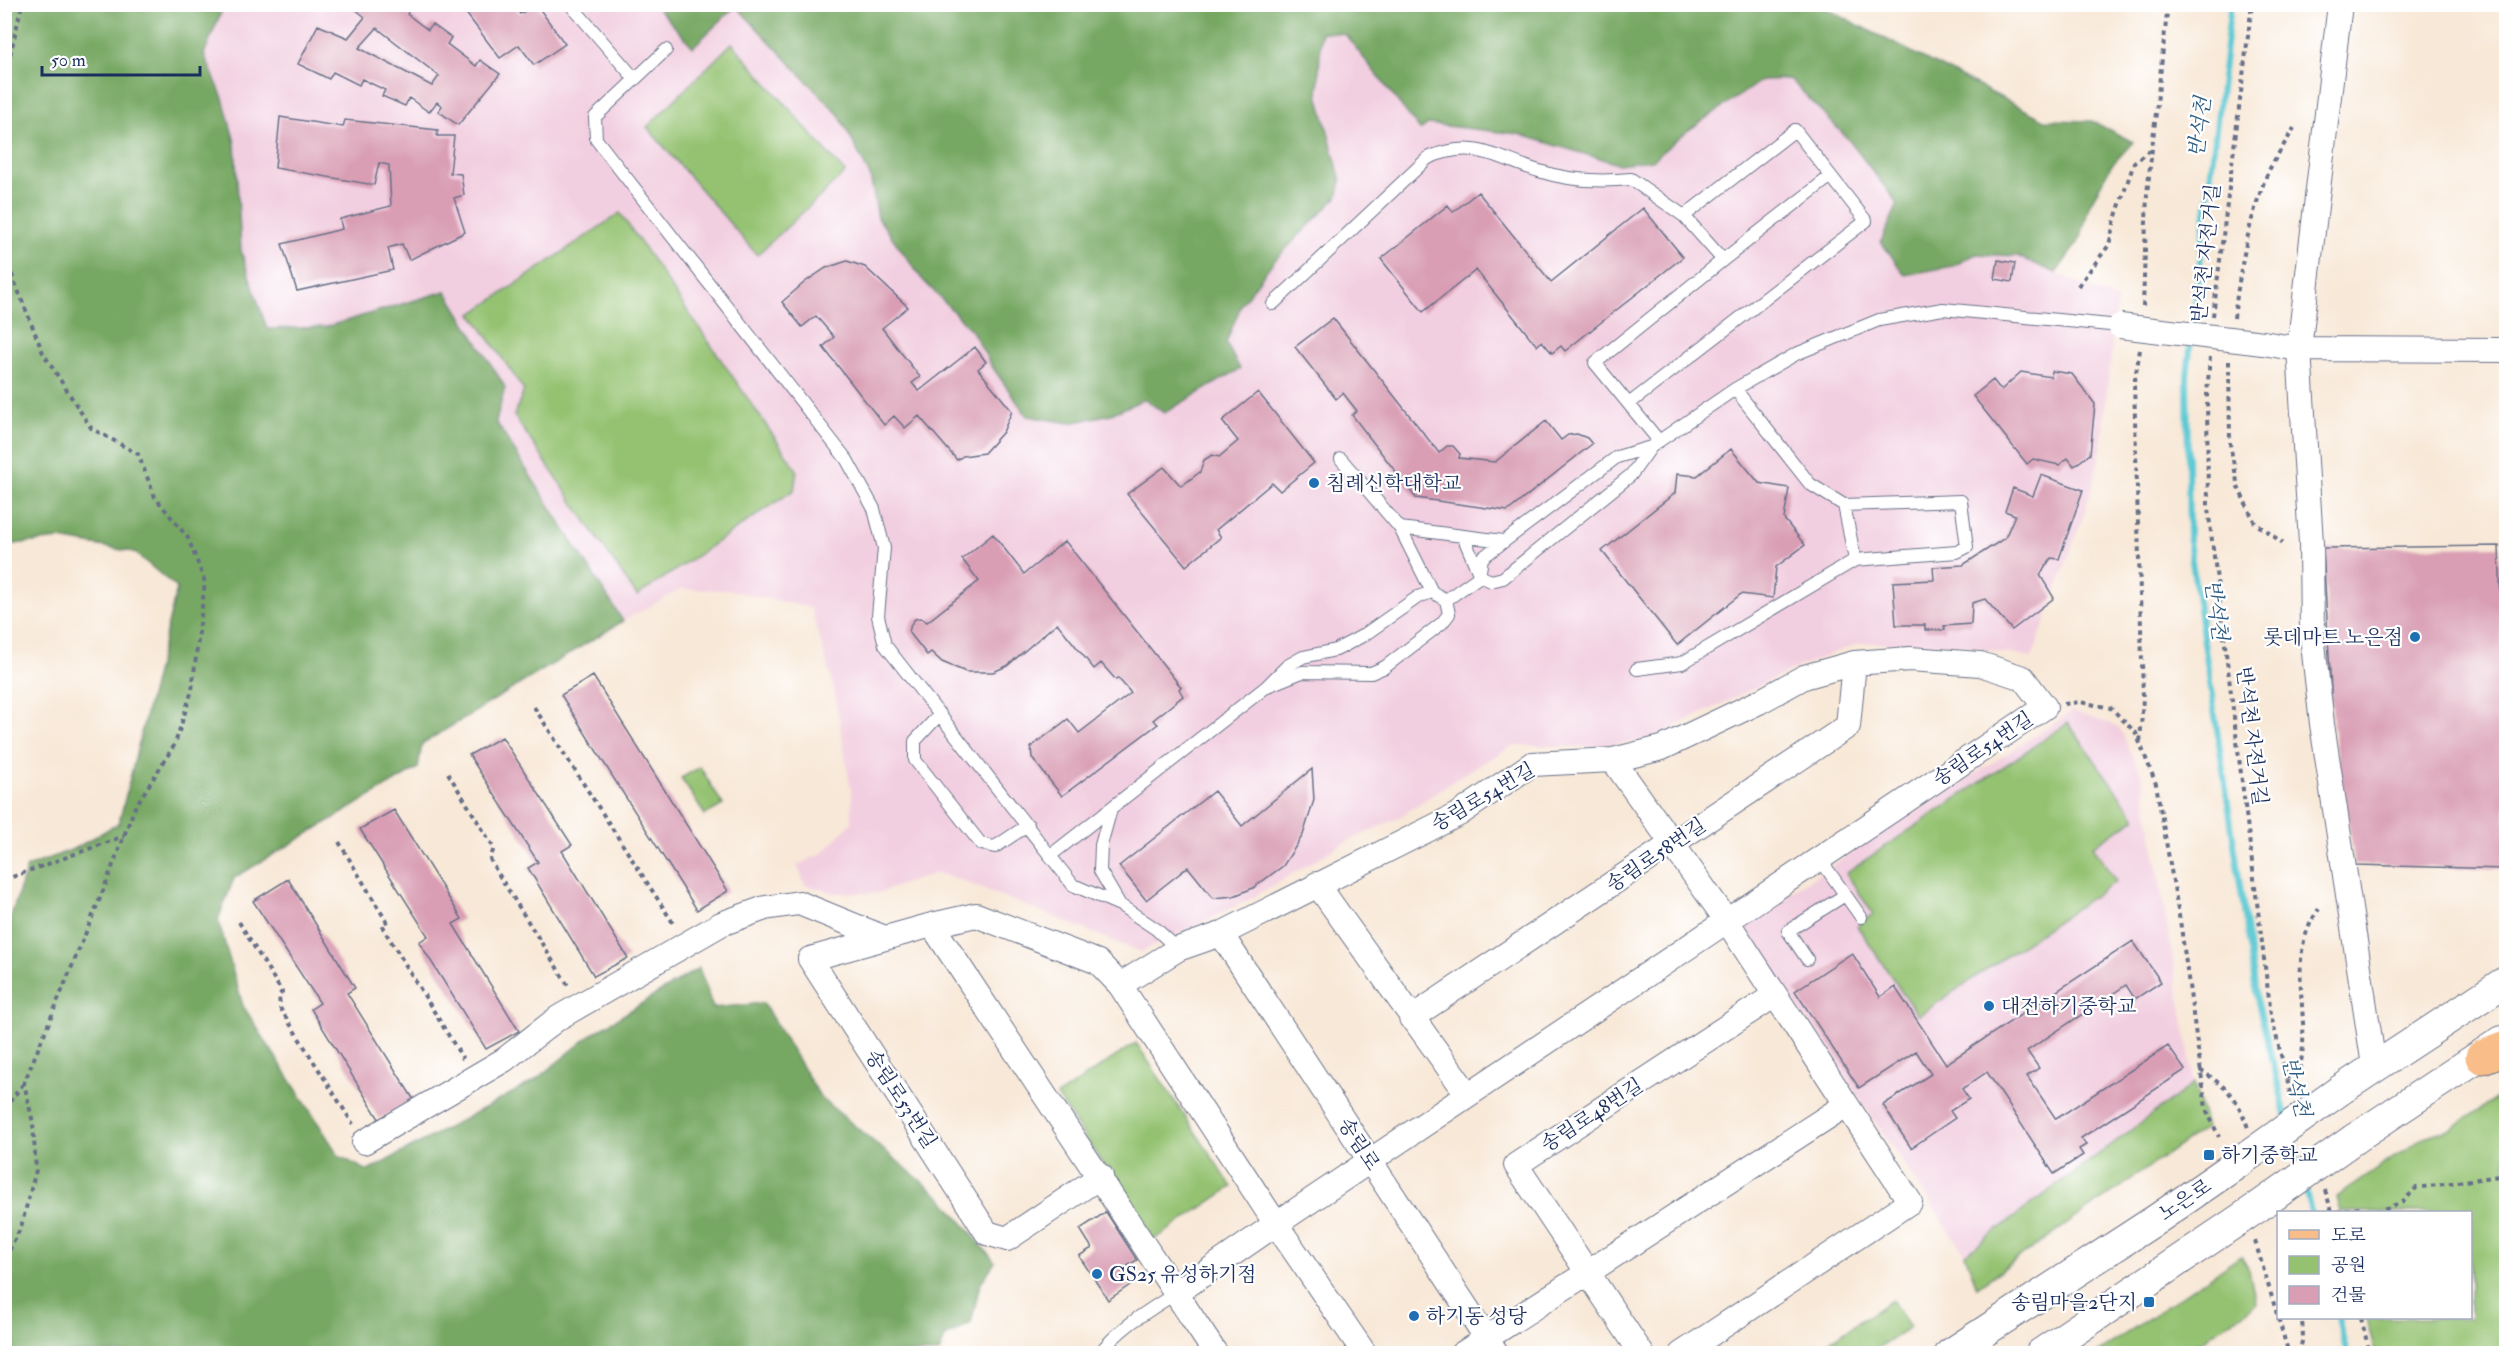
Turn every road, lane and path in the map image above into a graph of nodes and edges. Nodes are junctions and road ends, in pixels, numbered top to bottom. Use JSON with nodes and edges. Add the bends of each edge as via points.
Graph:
{"nodes":[{"id":1,"x":22,"y":4,"type":"edge"},
{"id":2,"x":570,"y":4,"type":"edge"},
{"id":3,"x":2168,"y":4,"type":"edge"},
{"id":4,"x":2252,"y":4,"type":"edge"},
{"id":5,"x":2340,"y":4,"type":"edge"},
{"id":6,"x":666,"y":50,"type":"dead end"},
{"id":7,"x":635,"y":79,"type":"junction"},
{"id":8,"x":4,"y":81,"type":"edge"},
{"id":9,"x":2151,"y":149,"type":"junction"},
{"id":10,"x":1831,"y":176,"type":"junction"},
{"id":11,"x":1684,"y":216,"type":"junction"},
{"id":12,"x":4,"y":238,"type":"edge"},
{"id":13,"x":1723,"y":260,"type":"junction"},
{"id":14,"x":2078,"y":286,"type":"dead end"},
{"id":15,"x":1273,"y":304,"type":"dead end"},
{"id":16,"x":2143,"y":317,"type":"dead end"},
{"id":17,"x":2213,"y":321,"type":"dead end"},
{"id":18,"x":2120,"y":326,"type":"joint"},
{"id":19,"x":2141,"y":340,"type":"dead end"},
{"id":20,"x":2299,"y":349,"type":"junction"},
{"id":21,"x":2506,"y":350,"type":"edge"},
{"id":22,"x":2210,"y":352,"type":"dead end"},
{"id":23,"x":1735,"y":389,"type":"junction"},
{"id":24,"x":1630,"y":403,"type":"junction"},
{"id":25,"x":1655,"y":444,"type":"junction"},
{"id":26,"x":1341,"y":459,"type":"dead end"},
{"id":27,"x":1844,"y":505,"type":"junction"},
{"id":28,"x":1400,"y":528,"type":"junction"},
{"id":29,"x":1464,"y":536,"type":"junction"},
{"id":30,"x":1503,"y":541,"type":"junction"},
{"id":31,"x":1855,"y":560,"type":"junction"},
{"id":32,"x":1480,"y":576,"type":"junction"},
{"id":33,"x":1432,"y":592,"type":"junction"},
{"id":34,"x":1446,"y":600,"type":"junction"},
{"id":35,"x":1854,"y":663,"type":"junction"},
{"id":36,"x":1637,"y":669,"type":"dead end"},
{"id":37,"x":1266,"y":687,"type":"junction"},
{"id":38,"x":534,"y":707,"type":"dead end"},
{"id":39,"x":2045,"y":707,"type":"junction"},
{"id":40,"x":940,"y":714,"type":"junction"},
{"id":41,"x":2140,"y":744,"type":"junction"},
{"id":42,"x":1613,"y":760,"type":"junction"},
{"id":43,"x":448,"y":773,"type":"dead end"},
{"id":44,"x":1111,"y":809,"type":"junction"},
{"id":45,"x":1028,"y":825,"type":"junction"},
{"id":46,"x":124,"y":836,"type":"junction"},
{"id":47,"x":339,"y":842,"type":"dead end"},
{"id":48,"x":1672,"y":844,"type":"junction"},
{"id":49,"x":1051,"y":855,"type":"junction"},
{"id":50,"x":1820,"y":859,"type":"junction"},
{"id":51,"x":4,"y":879,"type":"edge"},
{"id":52,"x":1317,"y":884,"type":"junction"},
{"id":53,"x":1845,"y":895,"type":"junction"},
{"id":54,"x":1120,"y":905,"type":"junction"},
{"id":55,"x":2319,"y":909,"type":"dead end"},
{"id":56,"x":1861,"y":917,"type":"dead end"},
{"id":57,"x":1727,"y":921,"type":"junction"},
{"id":58,"x":239,"y":922,"type":"dead end"},
{"id":59,"x":932,"y":925,"type":"junction"},
{"id":60,"x":1221,"y":934,"type":"junction"},
{"id":61,"x":885,"y":938,"type":"junction"},
{"id":62,"x":687,"y":944,"type":"junction"},
{"id":63,"x":1178,"y":949,"type":"junction"},
{"id":64,"x":1807,"y":959,"type":"dead end"},
{"id":65,"x":2506,"y":981,"type":"edge"},
{"id":66,"x":1120,"y":985,"type":"junction"},
{"id":67,"x":1775,"y":995,"type":"junction"},
{"id":68,"x":581,"y":1005,"type":"junction"},
{"id":69,"x":1411,"y":1018,"type":"junction"},
{"id":70,"x":2498,"y":1048,"type":"edge"},
{"id":71,"x":2373,"y":1066,"type":"junction"},
{"id":72,"x":2200,"y":1070,"type":"junction"},
{"id":73,"x":474,"y":1077,"type":"junction"},
{"id":74,"x":2285,"y":1078,"type":"junction"},
{"id":75,"x":24,"y":1083,"type":"junction"},
{"id":76,"x":1468,"y":1095,"type":"junction"},
{"id":77,"x":2293,"y":1100,"type":"dead end"},
{"id":78,"x":2239,"y":1103,"type":"dead end"},
{"id":79,"x":1846,"y":1105,"type":"junction"},
{"id":80,"x":4,"y":1109,"type":"edge"},
{"id":81,"x":2219,"y":1137,"type":"dead end"},
{"id":82,"x":364,"y":1142,"type":"joint"},
{"id":83,"x":1370,"y":1161,"type":"junction"},
{"id":84,"x":2506,"y":1175,"type":"edge"},
{"id":85,"x":1101,"y":1176,"type":"junction"},
{"id":86,"x":2321,"y":1179,"type":"dead end"},
{"id":87,"x":2335,"y":1211,"type":"edge"},
{"id":88,"x":2340,"y":1211,"type":"edge"},
{"id":89,"x":2366,"y":1211,"type":"edge"},
{"id":90,"x":2379,"y":1211,"type":"edge"},
{"id":91,"x":1276,"y":1224,"type":"junction"},
{"id":92,"x":2255,"y":1241,"type":"dead end"},
{"id":93,"x":4,"y":1261,"type":"edge"},
{"id":94,"x":1587,"y":1272,"type":"junction"},
{"id":95,"x":1176,"y":1293,"type":"junction"},
{"id":96,"x":2277,"y":1313,"type":"edge"},
{"id":97,"x":2279,"y":1319,"type":"edge"},
{"id":98,"x":2302,"y":1319,"type":"edge"},
{"id":99,"x":2362,"y":1319,"type":"edge"},
{"id":100,"x":1492,"y":1345,"type":"edge"},
{"id":101,"x":4,"y":1348,"type":"edge"},
{"id":102,"x":1103,"y":1352,"type":"edge"},
{"id":103,"x":14,"y":1353,"type":"edge"},
{"id":104,"x":1216,"y":1353,"type":"edge"},
{"id":105,"x":1365,"y":1353,"type":"edge"},
{"id":106,"x":1462,"y":1353,"type":"edge"},
{"id":107,"x":1642,"y":1353,"type":"edge"},
{"id":108,"x":1681,"y":1353,"type":"edge"},
{"id":109,"x":1950,"y":1353,"type":"edge"},
{"id":110,"x":2040,"y":1353,"type":"edge"},
{"id":111,"x":2289,"y":1353,"type":"edge"},
{"id":112,"x":2299,"y":1353,"type":"edge"},
{"id":113,"x":2370,"y":1353,"type":"edge"}],
"edges":[{"from":1,"to":8,"type":"path"},
{"from":2,"to":7,"type":"lane"},
{"from":3,"to":9,"type":"path"},
{"from":4,"to":17,"type":"path","name":"반석천 자전거길"},
{"from":5,"to":20,"type":"street"},
{"from":6,"to":7,"type":"lane"},
{"from":7,"to":40,"type":"lane","via":[[595,117],[596,139],[847,460],[874,509],[884,548],[878,616],[885,645]]},
{"from":9,"to":14,"type":"path","via":[[2134,163],[2109,245]]},
{"from":9,"to":16,"type":"path"},
{"from":10,"to":11,"type":"lane","via":[[1795,130]]},
{"from":10,"to":13,"type":"lane"},
{"from":10,"to":24,"type":"lane","via":[[1866,221]]},
{"from":11,"to":13,"type":"lane"},
{"from":11,"to":15,"type":"lane","via":[[1631,179],[1602,182],[1568,178],[1478,150],[1449,149],[1428,158]]},
{"from":12,"to":46,"type":"path","via":[[8,265],[43,353],[91,428],[138,454],[155,497],[188,538],[205,582],[192,690],[176,744],[135,807]]},
{"from":13,"to":24,"type":"lane","via":[[1595,363]]},
{"from":18,"to":20,"type":"street","bridge":true},
{"from":18,"to":23,"type":"lane","via":[[1943,309],[1879,320],[1842,333]]},
{"from":19,"to":41,"type":"path","via":[[2134,384],[2143,697]]},
{"from":20,"to":21,"type":"street"},
{"from":20,"to":71,"type":"street","via":[[2311,543],[2312,635]]},
{"from":22,"to":74,"type":"path","name":"반석천 자전거길","via":[[2208,508],[2271,1015]]},
{"from":23,"to":25,"type":"lane"},
{"from":23,"to":27,"type":"lane","via":[[1810,484]]},
{"from":24,"to":25,"type":"lane"},
{"from":25,"to":30,"type":"lane","via":[[1617,457]]},
{"from":25,"to":32,"type":"lane","via":[[1631,475],[1503,578],[1491,581]]},
{"from":26,"to":28,"type":"lane"},
{"from":27,"to":31,"type":"lane"},
{"from":27,"to":31,"type":"lane","via":[[1961,501],[1967,547],[1957,552]]},
{"from":28,"to":29,"type":"lane"},
{"from":28,"to":33,"type":"lane"},
{"from":29,"to":30,"type":"lane"},
{"from":29,"to":32,"type":"lane"},
{"from":30,"to":32,"type":"lane","via":[[1482,558]]},
{"from":31,"to":36,"type":"lane","via":[[1682,663]]},
{"from":32,"to":34,"type":"lane"},
{"from":33,"to":34,"type":"lane"},
{"from":33,"to":37,"type":"lane","via":[[1336,650],[1303,657],[1287,666]]},
{"from":34,"to":37,"type":"lane","via":[[1449,614],[1442,623],[1385,667],[1371,673],[1302,672]]},
{"from":35,"to":39,"type":"street","name":"송림로54번길","via":[[1910,659],[1980,664],[2023,678]]},
{"from":35,"to":42,"type":"street","name":"송림로54번길","via":[[1804,677],[1662,748]]},
{"from":35,"to":48,"type":"street","name":"송림로58번길","via":[[1848,726]]},
{"from":37,"to":44,"type":"lane"},
{"from":38,"to":62,"type":"path"},
{"from":39,"to":41,"type":"path","via":[[2080,702],[2111,708],[2136,733]]},
{"from":39,"to":50,"type":"street","name":"송림로54번길"},
{"from":40,"to":45,"type":"lane"},
{"from":40,"to":45,"type":"lane","via":[[915,741],[915,760],[981,844],[995,847]]},
{"from":41,"to":72,"type":"path","via":[[2156,784]]},
{"from":42,"to":48,"type":"street"},
{"from":42,"to":52,"type":"street","name":"송림로54번길","via":[[1532,764],[1460,814]]},
{"from":43,"to":68,"type":"path","via":[[494,848],[490,859],[494,867]]},
{"from":44,"to":49,"type":"lane"},
{"from":44,"to":54,"type":"lane","via":[[1101,845],[1100,872]]},
{"from":45,"to":49,"type":"lane"},
{"from":46,"to":51,"type":"path"},
{"from":46,"to":75,"type":"path"},
{"from":47,"to":73,"type":"path","via":[[388,924],[383,928]]},
{"from":48,"to":57,"type":"street"},
{"from":48,"to":69,"type":"street","name":"송림로58번길"},
{"from":49,"to":54,"type":"lane","via":[[1072,885]]},
{"from":50,"to":53,"type":"lane"},
{"from":50,"to":57,"type":"street","name":"송림로54번길"},
{"from":52,"to":60,"type":"street","name":"송림로54번길"},
{"from":52,"to":69,"type":"street"},
{"from":53,"to":56,"type":"lane"},
{"from":53,"to":64,"type":"lane","via":[[1788,931]]},
{"from":54,"to":63,"type":"lane"},
{"from":55,"to":74,"type":"path","via":[[2304,936],[2299,968],[2303,1056],[2298,1074]]},
{"from":57,"to":67,"type":"street"},
{"from":57,"to":76,"type":"street","name":"송림로54번길"},
{"from":58,"to":82,"type":"path","via":[[282,992],[280,1008]]},
{"from":59,"to":61,"type":"street","name":"송림로53번길"},
{"from":59,"to":66,"type":"street","name":"송림로53번길","via":[[976,915],[1098,962]]},
{"from":59,"to":85,"type":"street"},
{"from":60,"to":63,"type":"street"},
{"from":60,"to":83,"type":"street","name":"송림로"},
{"from":61,"to":62,"type":"street","via":[[799,903],[765,908],[721,924]]},
{"from":61,"to":85,"type":"street","name":"송림로53번길","via":[[810,959],[987,1233],[1007,1239]]},
{"from":62,"to":68,"type":"street"},
{"from":63,"to":66,"type":"street"},
{"from":65,"to":71,"type":"street","name":"노은로"},
{"from":66,"to":91,"type":"street","name":"송림로53번길"},
{"from":67,"to":79,"type":"street"},
{"from":67,"to":94,"type":"street","name":"송림로48번길","via":[[1516,1165]]},
{"from":68,"to":73,"type":"street"},
{"from":69,"to":76,"type":"street"},
{"from":70,"to":110,"type":"street","bridge":true,"via":[[2354,1138]]},
{"from":71,"to":109,"type":"street","name":"노은로","bridge":true,"via":[[2157,1219]]},
{"from":72,"to":78,"type":"path","via":[[2228,1089]]},
{"from":72,"to":81,"type":"path","via":[[2206,1109]]},
{"from":73,"to":82,"type":"street"},
{"from":74,"to":77,"type":"path","name":"반석천 자전거길"},
{"from":75,"to":80,"type":"path"},
{"from":75,"to":93,"type":"path","via":[[33,1123],[36,1170],[21,1227]]},
{"from":76,"to":83,"type":"street","name":"송림로54번길"},
{"from":79,"to":94,"type":"street"},
{"from":79,"to":108,"type":"street","via":[[1910,1202]]},
{"from":83,"to":91,"type":"street"},
{"from":83,"to":100,"type":"street","name":"송림로"},
{"from":84,"to":90,"type":"path","via":[[2416,1188],[2403,1202]]},
{"from":85,"to":95,"type":"street"},
{"from":86,"to":87,"type":"path"},
{"from":88,"to":89,"type":"path","via":[[2358,1207]]},
{"from":91,"to":95,"type":"street"},
{"from":91,"to":105,"type":"street","name":"송림로53번길"},
{"from":92,"to":96,"type":"path"},
{"from":94,"to":100,"type":"street"},
{"from":94,"to":107,"type":"street","name":"송림로48번길"},
{"from":95,"to":102,"type":"lane","via":[[1112,1337]]},
{"from":95,"to":104,"type":"street"},
{"from":97,"to":111,"type":"path"},
{"from":98,"to":112,"type":"path"},
{"from":99,"to":113,"type":"path"},
{"from":100,"to":106,"type":"street"},
{"from":101,"to":103,"type":"path"}]}
